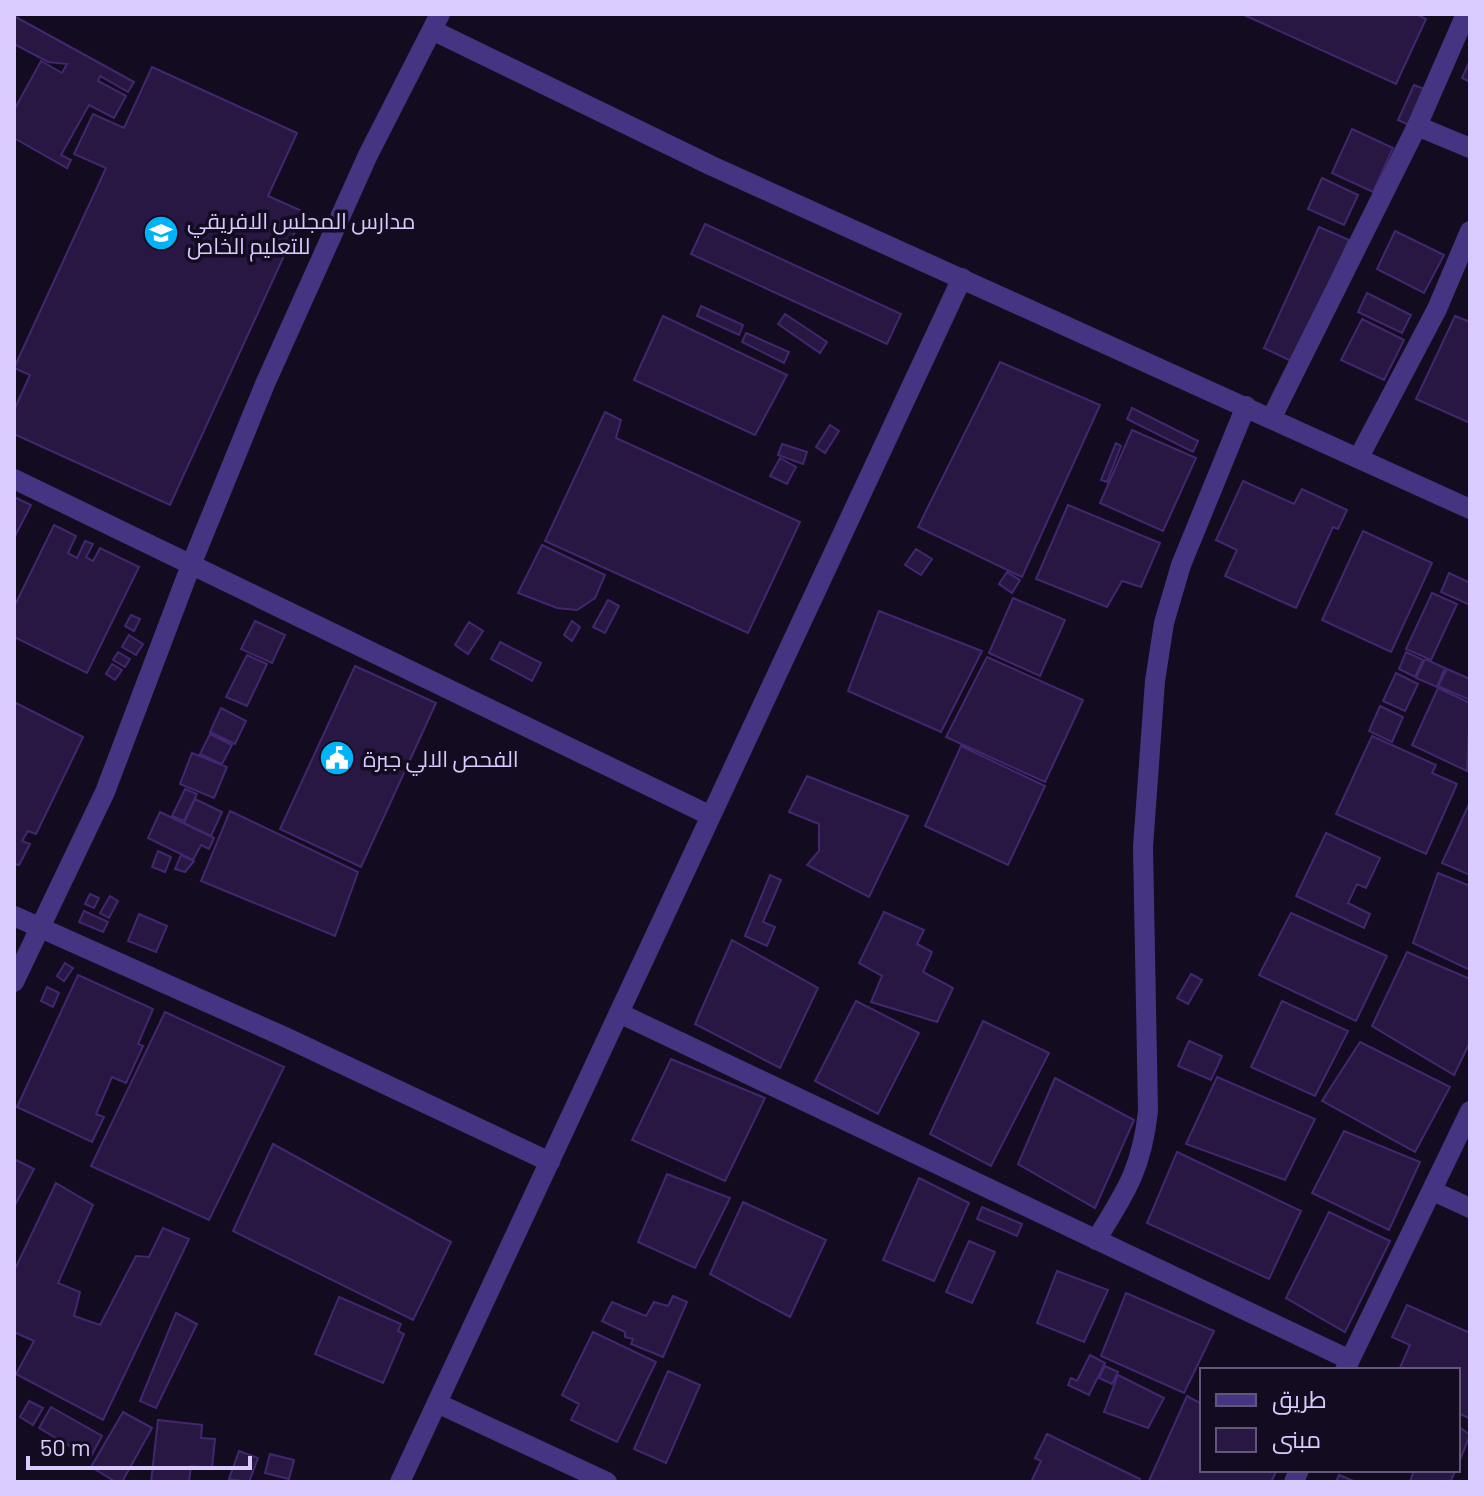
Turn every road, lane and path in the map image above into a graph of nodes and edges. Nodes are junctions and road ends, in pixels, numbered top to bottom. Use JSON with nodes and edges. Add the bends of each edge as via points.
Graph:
{"nodes":[{"id":1,"x":1466,"y":14,"type":"edge"},
{"id":2,"x":436,"y":22,"type":"edge"},
{"id":3,"x":1417,"y":126,"type":"junction"},
{"id":4,"x":1470,"y":148,"type":"edge"},
{"id":5,"x":1470,"y":231,"type":"edge"},
{"id":6,"x":962,"y":278,"type":"junction"},
{"id":7,"x":1246,"y":406,"type":"junction"},
{"id":8,"x":1272,"y":417,"type":"junction"},
{"id":9,"x":1359,"y":457,"type":"junction"},
{"id":10,"x":14,"y":479,"type":"edge"},
{"id":11,"x":1470,"y":509,"type":"edge"},
{"id":12,"x":191,"y":565,"type":"junction"},
{"id":13,"x":711,"y":816,"type":"junction"},
{"id":14,"x":14,"y":916,"type":"edge"},
{"id":15,"x":39,"y":928,"type":"junction"},
{"id":16,"x":14,"y":982,"type":"edge"},
{"id":17,"x":619,"y":1013,"type":"junction"},
{"id":18,"x":1470,"y":1111,"type":"edge"},
{"id":19,"x":550,"y":1162,"type":"junction"},
{"id":20,"x":1433,"y":1191,"type":"junction"},
{"id":21,"x":1470,"y":1208,"type":"edge"},
{"id":22,"x":1096,"y":1240,"type":"junction"},
{"id":23,"x":1348,"y":1365,"type":"edge"},
{"id":24,"x":437,"y":1403,"type":"junction"},
{"id":25,"x":400,"y":1482,"type":"edge"},
{"id":26,"x":607,"y":1482,"type":"edge"}],
"edges":[{"from":1,"to":3,"type":"street"},
{"from":2,"to":6,"type":"street","via":[[712,166]]},
{"from":2,"to":12,"type":"street","via":[[343,210]]},
{"from":3,"to":4,"type":"street"},
{"from":3,"to":8,"type":"street"},
{"from":5,"to":9,"type":"street","via":[[1437,309]]},
{"from":6,"to":7,"type":"street"},
{"from":6,"to":13,"type":"street"},
{"from":7,"to":8,"type":"street"},
{"from":7,"to":22,"type":"street","via":[[1181,565],[1164,623],[1143,847],[1148,1111],[1143,1153],[1126,1193]]},
{"from":8,"to":9,"type":"street"},
{"from":9,"to":11,"type":"street"},
{"from":10,"to":12,"type":"street"},
{"from":12,"to":13,"type":"street"},
{"from":12,"to":15,"type":"street","via":[[105,792]]},
{"from":13,"to":17,"type":"street"},
{"from":14,"to":15,"type":"street"},
{"from":15,"to":16,"type":"street"},
{"from":15,"to":19,"type":"street"},
{"from":17,"to":19,"type":"street"},
{"from":17,"to":22,"type":"street"},
{"from":18,"to":20,"type":"street"},
{"from":19,"to":24,"type":"street"},
{"from":20,"to":21,"type":"street"},
{"from":20,"to":23,"type":"street"},
{"from":22,"to":23,"type":"street"},
{"from":24,"to":25,"type":"street"},
{"from":24,"to":26,"type":"street"}]}
